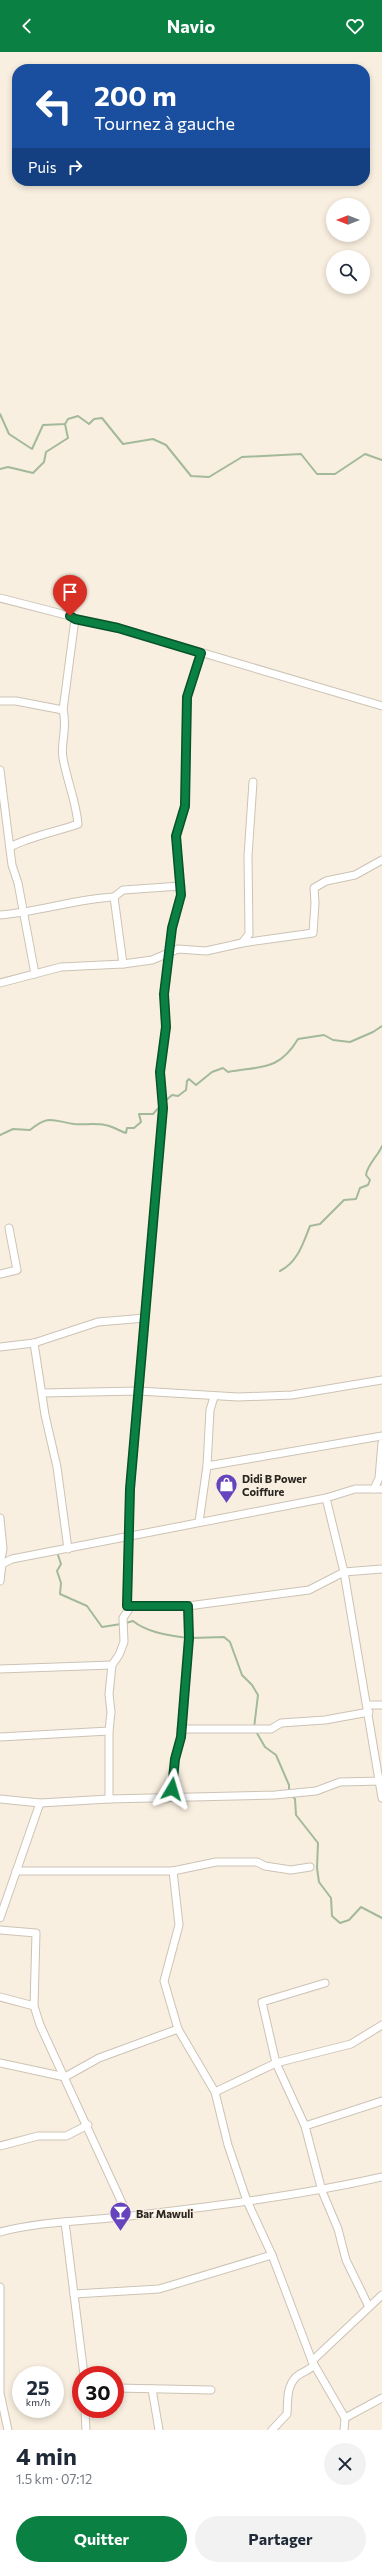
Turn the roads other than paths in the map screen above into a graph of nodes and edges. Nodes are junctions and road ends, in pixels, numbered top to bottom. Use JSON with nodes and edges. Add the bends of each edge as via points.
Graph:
{"nodes":[{"id":1,"x":0,"y":598,"type":"edge"},
{"id":2,"x":75,"y":619,"type":"junction"},
{"id":3,"x":201,"y":653,"type":"junction"},
{"id":4,"x":0,"y":701,"type":"edge"},
{"id":5,"x":382,"y":706,"type":"edge"},
{"id":6,"x":63,"y":710,"type":"junction"},
{"id":7,"x":0,"y":770,"type":"edge"},
{"id":8,"x":253,"y":782,"type":"dead end"},
{"id":9,"x":1,"y":793,"type":"edge"},
{"id":10,"x":10,"y":847,"type":"junction"},
{"id":11,"x":382,"y":860,"type":"edge"},
{"id":12,"x":181,"y":886,"type":"junction"},
{"id":13,"x":114,"y":897,"type":"junction"},
{"id":14,"x":23,"y":912,"type":"junction"},
{"id":15,"x":0,"y":914,"type":"edge"},
{"id":16,"x":242,"y":943,"type":"junction"},
{"id":17,"x":168,"y":953,"type":"junction"},
{"id":18,"x":123,"y":964,"type":"junction"},
{"id":19,"x":35,"y":974,"type":"junction"},
{"id":20,"x":0,"y":983,"type":"edge"},
{"id":21,"x":9,"y":1228,"type":"dead end"},
{"id":22,"x":0,"y":1274,"type":"edge"},
{"id":23,"x":145,"y":1318,"type":"junction"},
{"id":24,"x":34,"y":1343,"type":"junction"},
{"id":25,"x":0,"y":1347,"type":"edge"},
{"id":26,"x":382,"y":1380,"type":"edge"},
{"id":27,"x":139,"y":1391,"type":"junction"},
{"id":28,"x":43,"y":1392,"type":"junction"},
{"id":29,"x":214,"y":1397,"type":"junction"},
{"id":30,"x":382,"y":1436,"type":"edge"},
{"id":31,"x":382,"y":1446,"type":"edge"},
{"id":32,"x":207,"y":1466,"type":"junction"},
{"id":33,"x":374,"y":1489,"type":"junction"},
{"id":34,"x":382,"y":1489,"type":"edge"},
{"id":35,"x":326,"y":1498,"type":"junction"},
{"id":36,"x":0,"y":1518,"type":"edge"},
{"id":37,"x":199,"y":1522,"type":"junction"},
{"id":38,"x":128,"y":1536,"type":"junction"},
{"id":39,"x":68,"y":1549,"type":"junction"},
{"id":40,"x":1,"y":1564,"type":"edge"},
{"id":41,"x":382,"y":1569,"type":"edge"},
{"id":42,"x":344,"y":1572,"type":"junction"},
{"id":43,"x":0,"y":1581,"type":"edge"},
{"id":44,"x":127,"y":1606,"type":"junction"},
{"id":45,"x":188,"y":1606,"type":"junction"},
{"id":46,"x":112,"y":1665,"type":"junction"},
{"id":47,"x":0,"y":1669,"type":"edge"},
{"id":48,"x":382,"y":1705,"type":"edge"},
{"id":49,"x":369,"y":1708,"type":"junction"},
{"id":50,"x":182,"y":1728,"type":"junction"},
{"id":51,"x":109,"y":1731,"type":"junction"},
{"id":52,"x":0,"y":1737,"type":"edge"},
{"id":53,"x":381,"y":1780,"type":"edge"},
{"id":54,"x":382,"y":1798,"type":"edge"},
{"id":55,"x":0,"y":1799,"type":"edge"},
{"id":56,"x":109,"y":1799,"type":"junction"},
{"id":57,"x":166,"y":1799,"type":"junction"},
{"id":58,"x":40,"y":1803,"type":"junction"},
{"id":59,"x":310,"y":1867,"type":"dead end"},
{"id":60,"x":16,"y":1871,"type":"junction"},
{"id":61,"x":173,"y":1871,"type":"junction"},
{"id":62,"x":0,"y":1918,"type":"edge"},
{"id":63,"x":0,"y":1930,"type":"edge"},
{"id":64,"x":325,"y":1983,"type":"dead end"},
{"id":65,"x":0,"y":1997,"type":"edge"},
{"id":66,"x":34,"y":2006,"type":"junction"},
{"id":67,"x":382,"y":2025,"type":"edge"},
{"id":68,"x":178,"y":2029,"type":"junction"},
{"id":69,"x":0,"y":2063,"type":"edge"},
{"id":70,"x":276,"y":2063,"type":"junction"},
{"id":71,"x":65,"y":2077,"type":"junction"},
{"id":72,"x":214,"y":2092,"type":"junction"},
{"id":73,"x":382,"y":2101,"type":"edge"},
{"id":74,"x":88,"y":2125,"type":"junction"},
{"id":75,"x":305,"y":2126,"type":"junction"},
{"id":76,"x":0,"y":2146,"type":"edge"},
{"id":77,"x":382,"y":2177,"type":"edge"},
{"id":78,"x":322,"y":2191,"type":"junction"},
{"id":79,"x":248,"y":2201,"type":"junction"},
{"id":80,"x":128,"y":2216,"type":"junction"},
{"id":81,"x":65,"y":2222,"type":"junction"},
{"id":82,"x":0,"y":2232,"type":"edge"},
{"id":83,"x":272,"y":2255,"type":"junction"},
{"id":84,"x":0,"y":2287,"type":"edge"},
{"id":85,"x":74,"y":2294,"type":"junction"},
{"id":86,"x":382,"y":2295,"type":"edge"},
{"id":87,"x":370,"y":2307,"type":"junction"},
{"id":88,"x":1,"y":2315,"type":"edge"},
{"id":89,"x":313,"y":2363,"type":"junction"},
{"id":90,"x":83,"y":2366,"type":"edge"},
{"id":91,"x":124,"y":2388,"type":"edge"},
{"id":92,"x":152,"y":2389,"type":"junction"},
{"id":93,"x":211,"y":2390,"type":"dead end"},
{"id":94,"x":0,"y":2393,"type":"edge"},
{"id":95,"x":382,"y":2398,"type":"edge"},
{"id":96,"x":85,"y":2418,"type":"edge"},
{"id":97,"x":345,"y":2418,"type":"junction"},
{"id":98,"x":8,"y":2430,"type":"edge"},
{"id":99,"x":86,"y":2430,"type":"edge"},
{"id":100,"x":159,"y":2430,"type":"edge"},
{"id":101,"x":272,"y":2430,"type":"edge"},
{"id":102,"x":344,"y":2430,"type":"edge"}],
"edges":[{"from":1,"to":2,"type":"street"},
{"from":2,"to":3,"type":"street","via":[[118,628]]},
{"from":2,"to":6,"type":"street"},
{"from":3,"to":5,"type":"street"},
{"from":3,"to":12,"type":"street","via":[[187,697],[185,806],[176,836]]},
{"from":4,"to":6,"type":"street","via":[[16,701]]},
{"from":6,"to":10,"type":"street","via":[[66,723],[62,756],[76,806],[78,824],[21,841]]},
{"from":7,"to":9,"type":"street"},
{"from":8,"to":16,"type":"street","via":[[248,856],[249,934]]},
{"from":9,"to":10,"type":"street"},
{"from":10,"to":14,"type":"street"},
{"from":11,"to":16,"type":"street","via":[[355,875],[326,881],[314,888],[313,933]]},
{"from":12,"to":13,"type":"street","via":[[123,890]]},
{"from":12,"to":17,"type":"street"},
{"from":13,"to":14,"type":"street","via":[[87,899]]},
{"from":13,"to":18,"type":"street"},
{"from":14,"to":15,"type":"street"},
{"from":14,"to":19,"type":"street"},
{"from":16,"to":17,"type":"street","via":[[206,951],[178,949]]},
{"from":17,"to":18,"type":"street","via":[[152,960]]},
{"from":17,"to":23,"type":"street","via":[[164,994],[166,1027],[160,1072],[163,1108]]},
{"from":18,"to":19,"type":"street","via":[[61,967]]},
{"from":19,"to":20,"type":"street"},
{"from":21,"to":22,"type":"street","via":[[17,1270]]},
{"from":23,"to":24,"type":"street","via":[[98,1322]]},
{"from":23,"to":27,"type":"street"},
{"from":24,"to":25,"type":"street"},
{"from":24,"to":28,"type":"street"},
{"from":26,"to":29,"type":"street","via":[[292,1395]]},
{"from":27,"to":28,"type":"street"},
{"from":27,"to":29,"type":"street"},
{"from":27,"to":38,"type":"street"},
{"from":28,"to":39,"type":"street","via":[[45,1415],[57,1467]]},
{"from":29,"to":32,"type":"street","via":[[210,1410]]},
{"from":30,"to":32,"type":"street"},
{"from":31,"to":33,"type":"street","via":[[379,1478]]},
{"from":32,"to":37,"type":"street"},
{"from":33,"to":34,"type":"street"},
{"from":33,"to":35,"type":"street","via":[[355,1489]]},
{"from":35,"to":37,"type":"street"},
{"from":35,"to":42,"type":"street"},
{"from":36,"to":40,"type":"street","via":[[3,1549]]},
{"from":37,"to":38,"type":"street"},
{"from":38,"to":39,"type":"street"},
{"from":38,"to":44,"type":"street"},
{"from":39,"to":40,"type":"street","via":[[28,1555]]},
{"from":40,"to":43,"type":"street"},
{"from":41,"to":42,"type":"street"},
{"from":42,"to":45,"type":"street","via":[[309,1590]]},
{"from":42,"to":49,"type":"street"},
{"from":44,"to":45,"type":"street"},
{"from":44,"to":46,"type":"street","via":[[123,1618],[124,1642]]},
{"from":45,"to":50,"type":"street","via":[[189,1638]]},
{"from":46,"to":47,"type":"street"},
{"from":46,"to":51,"type":"street"},
{"from":48,"to":49,"type":"street"},
{"from":49,"to":50,"type":"street","via":[[325,1720],[281,1723],[271,1729]]},
{"from":49,"to":53,"type":"street"},
{"from":50,"to":57,"type":"street","via":[[172,1789]]},
{"from":51,"to":52,"type":"street"},
{"from":51,"to":56,"type":"street"},
{"from":53,"to":54,"type":"street"},
{"from":53,"to":57,"type":"street","via":[[340,1782],[316,1791],[275,1795]]},
{"from":55,"to":58,"type":"street"},
{"from":56,"to":57,"type":"street"},
{"from":56,"to":58,"type":"street"},
{"from":58,"to":60,"type":"street"},
{"from":59,"to":61,"type":"street","via":[[291,1870],[265,1866],[257,1862],[216,1862]]},
{"from":60,"to":61,"type":"street"},
{"from":60,"to":62,"type":"street"},
{"from":61,"to":68,"type":"street","via":[[179,1925],[164,1981]]},
{"from":63,"to":66,"type":"street","via":[[36,1933]]},
{"from":64,"to":70,"type":"street","via":[[262,2002]]},
{"from":65,"to":66,"type":"street"},
{"from":66,"to":71,"type":"street","via":[[40,2025]]},
{"from":67,"to":70,"type":"street","via":[[351,2044]]},
{"from":68,"to":71,"type":"street","via":[[99,2058]]},
{"from":68,"to":72,"type":"street"},
{"from":69,"to":71,"type":"street"},
{"from":70,"to":72,"type":"street"},
{"from":70,"to":75,"type":"street"},
{"from":71,"to":74,"type":"street"},
{"from":72,"to":79,"type":"street","via":[[228,2146]]},
{"from":73,"to":75,"type":"street"},
{"from":74,"to":76,"type":"street","via":[[66,2136],[38,2136]]},
{"from":74,"to":80,"type":"street"},
{"from":75,"to":78,"type":"street"},
{"from":77,"to":78,"type":"street"},
{"from":78,"to":79,"type":"street"},
{"from":78,"to":87,"type":"street","via":[[338,2230],[346,2260]]},
{"from":79,"to":80,"type":"street"},
{"from":79,"to":83,"type":"street"},
{"from":80,"to":81,"type":"street"},
{"from":81,"to":82,"type":"street","via":[[29,2224]]},
{"from":81,"to":85,"type":"street"},
{"from":83,"to":85,"type":"street","via":[[159,2289]]},
{"from":83,"to":89,"type":"street"},
{"from":84,"to":88,"type":"street"},
{"from":85,"to":90,"type":"street"},
{"from":86,"to":87,"type":"street"},
{"from":87,"to":89,"type":"street"},
{"from":88,"to":94,"type":"street"},
{"from":89,"to":97,"type":"street"},
{"from":89,"to":101,"type":"street","via":[[309,2371],[296,2377],[288,2389],[287,2414]]},
{"from":91,"to":92,"type":"street"},
{"from":92,"to":93,"type":"street"},
{"from":92,"to":100,"type":"street"},
{"from":94,"to":98,"type":"street"},
{"from":95,"to":97,"type":"street"},
{"from":96,"to":99,"type":"street"},
{"from":97,"to":102,"type":"street"}]}
